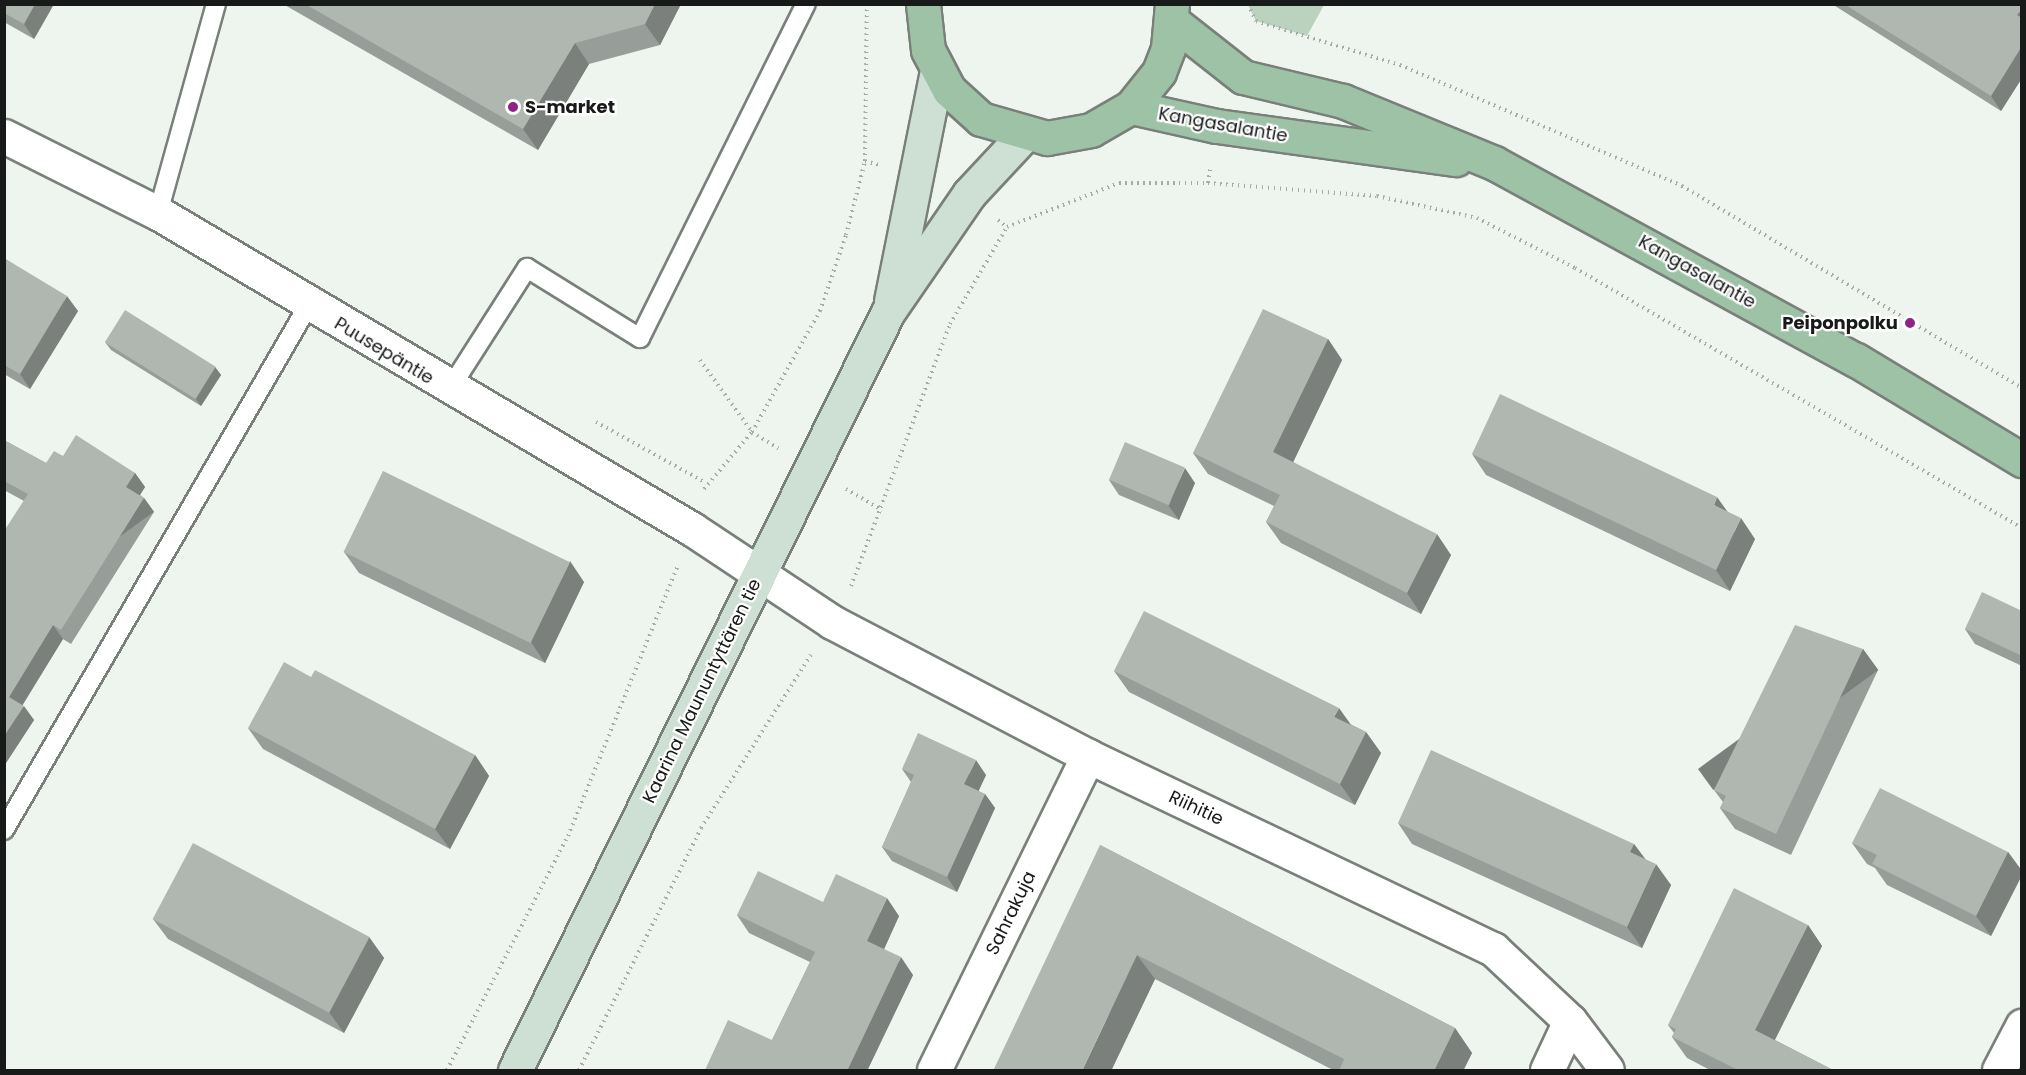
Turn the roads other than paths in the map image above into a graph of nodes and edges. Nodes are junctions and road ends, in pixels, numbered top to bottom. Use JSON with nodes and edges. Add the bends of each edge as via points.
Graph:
{"nodes":[{"id":1,"x":216,"y":4,"type":"edge"},
{"id":2,"x":806,"y":4,"type":"edge"},
{"id":3,"x":923,"y":4,"type":"edge"},
{"id":4,"x":1173,"y":13,"type":"edge"},
{"id":5,"x":937,"y":70,"type":"junction"},
{"id":6,"x":1131,"y":107,"type":"junction"},
{"id":7,"x":1024,"y":135,"type":"junction"},
{"id":8,"x":4,"y":136,"type":"edge"},
{"id":9,"x":1494,"y":163,"type":"junction"},
{"id":10,"x":158,"y":213,"type":"junction"},
{"id":11,"x":308,"y":306,"type":"junction"},
{"id":12,"x":888,"y":312,"type":"junction"},
{"id":13,"x":449,"y":390,"type":"junction"},
{"id":14,"x":2022,"y":460,"type":"edge"},
{"id":15,"x":761,"y":572,"type":"junction"},
{"id":16,"x":1088,"y":756,"type":"junction"},
{"id":17,"x":4,"y":830,"type":"edge"},
{"id":18,"x":1570,"y":1021,"type":"junction"},
{"id":19,"x":2022,"y":1026,"type":"edge"},
{"id":20,"x":515,"y":1071,"type":"edge"},
{"id":21,"x":934,"y":1071,"type":"edge"},
{"id":22,"x":1547,"y":1071,"type":"edge"},
{"id":23,"x":1607,"y":1071,"type":"edge"},
{"id":24,"x":2000,"y":1071,"type":"edge"}],
"edges":[{"from":1,"to":10,"type":"lane"},
{"from":2,"to":13,"type":"lane","via":[[640,338],[527,268]]},
{"from":3,"to":5,"type":"main road","via":[[928,50]]},
{"from":4,"to":6,"type":"main road","via":[[1159,72]]},
{"from":4,"to":9,"type":"main road","name":"Kangasalantie","via":[[1243,76],[1342,101]]},
{"from":5,"to":7,"type":"main road","via":[[981,119]]},
{"from":5,"to":12,"type":"main road","name":"Kaarina Maununtyttären tie"},
{"from":6,"to":7,"type":"main road","via":[[1092,130],[1047,138]]},
{"from":6,"to":9,"type":"main road","name":"Kangasalantie","via":[[1308,140]]},
{"from":7,"to":12,"type":"main road","name":"Kaarina Maununtyttären tie","via":[[969,194]]},
{"from":8,"to":10,"type":"street","name":"Puusepäntie"},
{"from":9,"to":14,"type":"main road","name":"Kangasalantie","via":[[1856,360]]},
{"from":10,"to":11,"type":"street","name":"Puusepäntie"},
{"from":11,"to":13,"type":"street","name":"Puusepäntie"},
{"from":11,"to":17,"type":"lane"},
{"from":12,"to":15,"type":"main road","name":"Kaarina Maununtyttären tie"},
{"from":13,"to":15,"type":"street","name":"Puusepäntie"},
{"from":15,"to":16,"type":"street","name":"Riihitie","via":[[832,622]]},
{"from":15,"to":20,"type":"main road","name":"Kaarina Maununtyttären tie"},
{"from":16,"to":18,"type":"street","name":"Riihitie","via":[[1493,949]]},
{"from":16,"to":21,"type":"street","name":"Sahrakuja"},
{"from":18,"to":22,"type":"street"},
{"from":18,"to":23,"type":"street","name":"Riihitie"},
{"from":19,"to":24,"type":"street"}]}
